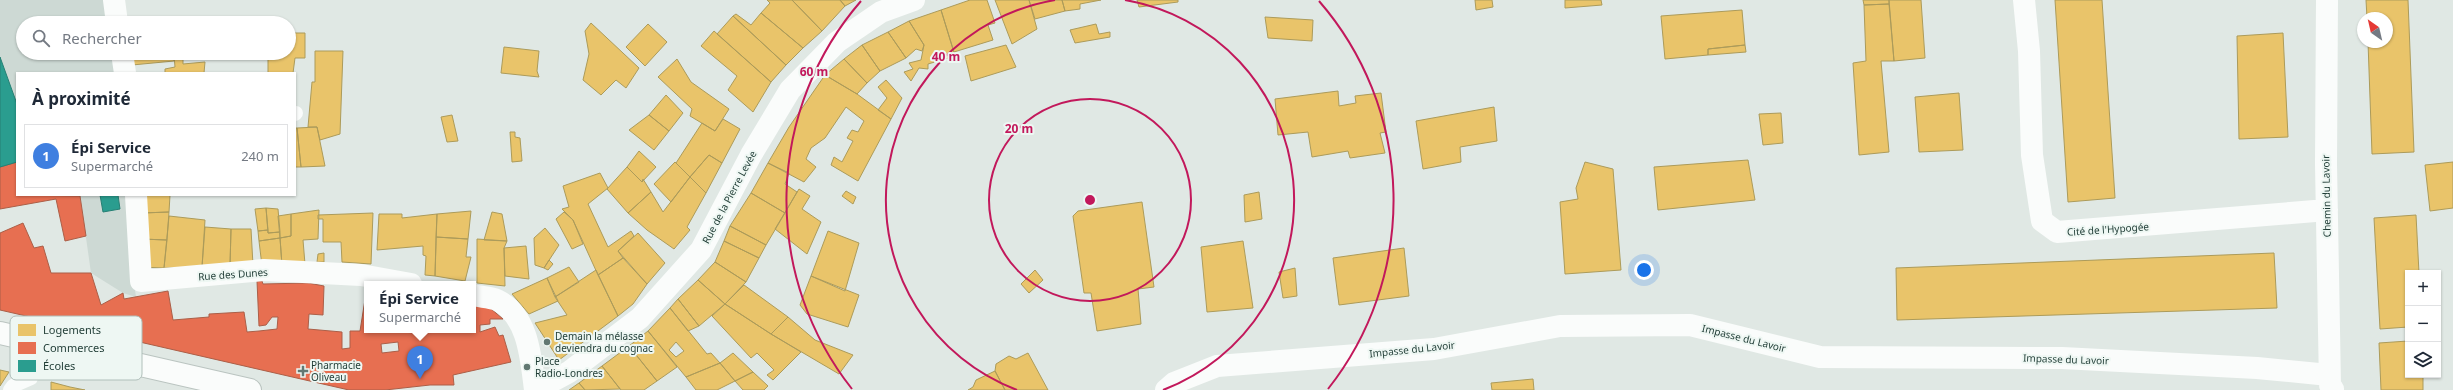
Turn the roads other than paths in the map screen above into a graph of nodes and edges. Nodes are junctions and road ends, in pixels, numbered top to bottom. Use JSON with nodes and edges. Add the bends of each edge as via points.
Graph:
{"nodes":[{"id":1,"x":114,"y":0,"type":"edge"},
{"id":2,"x":914,"y":0,"type":"edge"},
{"id":3,"x":2024,"y":0,"type":"edge"},
{"id":4,"x":2327,"y":0,"type":"edge"},
{"id":5,"x":116,"y":16,"type":"edge"},
{"id":6,"x":123,"y":60,"type":"edge"},
{"id":7,"x":125,"y":72,"type":"edge"},
{"id":8,"x":136,"y":196,"type":"edge"},
{"id":9,"x":2327,"y":210,"type":"junction"},
{"id":10,"x":394,"y":281,"type":"edge"},
{"id":11,"x":476,"y":297,"type":"edge"},
{"id":12,"x":0,"y":333,"type":"edge"},
{"id":13,"x":10,"y":335,"type":"edge"},
{"id":14,"x":142,"y":365,"type":"edge"},
{"id":15,"x":26,"y":380,"type":"edge"},
{"id":16,"x":2330,"y":385,"type":"edge"},
{"id":17,"x":10,"y":390,"type":"edge"},
{"id":18,"x":250,"y":390,"type":"edge"},
{"id":19,"x":536,"y":390,"type":"edge"},
{"id":20,"x":1166,"y":390,"type":"edge"}],
"edges":[{"from":1,"to":5,"type":"street"},
{"from":2,"to":19,"type":"street","name":"Rue de la Pierre Levée","via":[[881,12],[832,47],[790,90],[751,155],[701,250],[640,318],[569,372]]},
{"from":3,"to":9,"type":"street","name":"Cité de l'Hypogée","via":[[2029,51],[2032,155],[2042,221],[2057,232]]},
{"from":4,"to":9,"type":"street","name":"Chemin du Lavoir"},
{"from":6,"to":7,"type":"street"},
{"from":8,"to":10,"type":"street","name":"Rue des Dunes","via":[[141,281],[264,270],[361,275]]},
{"from":9,"to":16,"type":"street","name":"Chemin du Lavoir"},
{"from":11,"to":19,"type":"street","via":[[496,300],[510,309],[524,328]]},
{"from":12,"to":13,"type":"street"},
{"from":14,"to":18,"type":"street"},
{"from":15,"to":17,"type":"lane"},
{"from":16,"to":20,"type":"street","name":"Impasse du Lavoir","via":[[2257,368],[2062,358],[1820,357],[1690,325],[1560,326],[1434,349],[1217,366],[1174,383]]}]}
